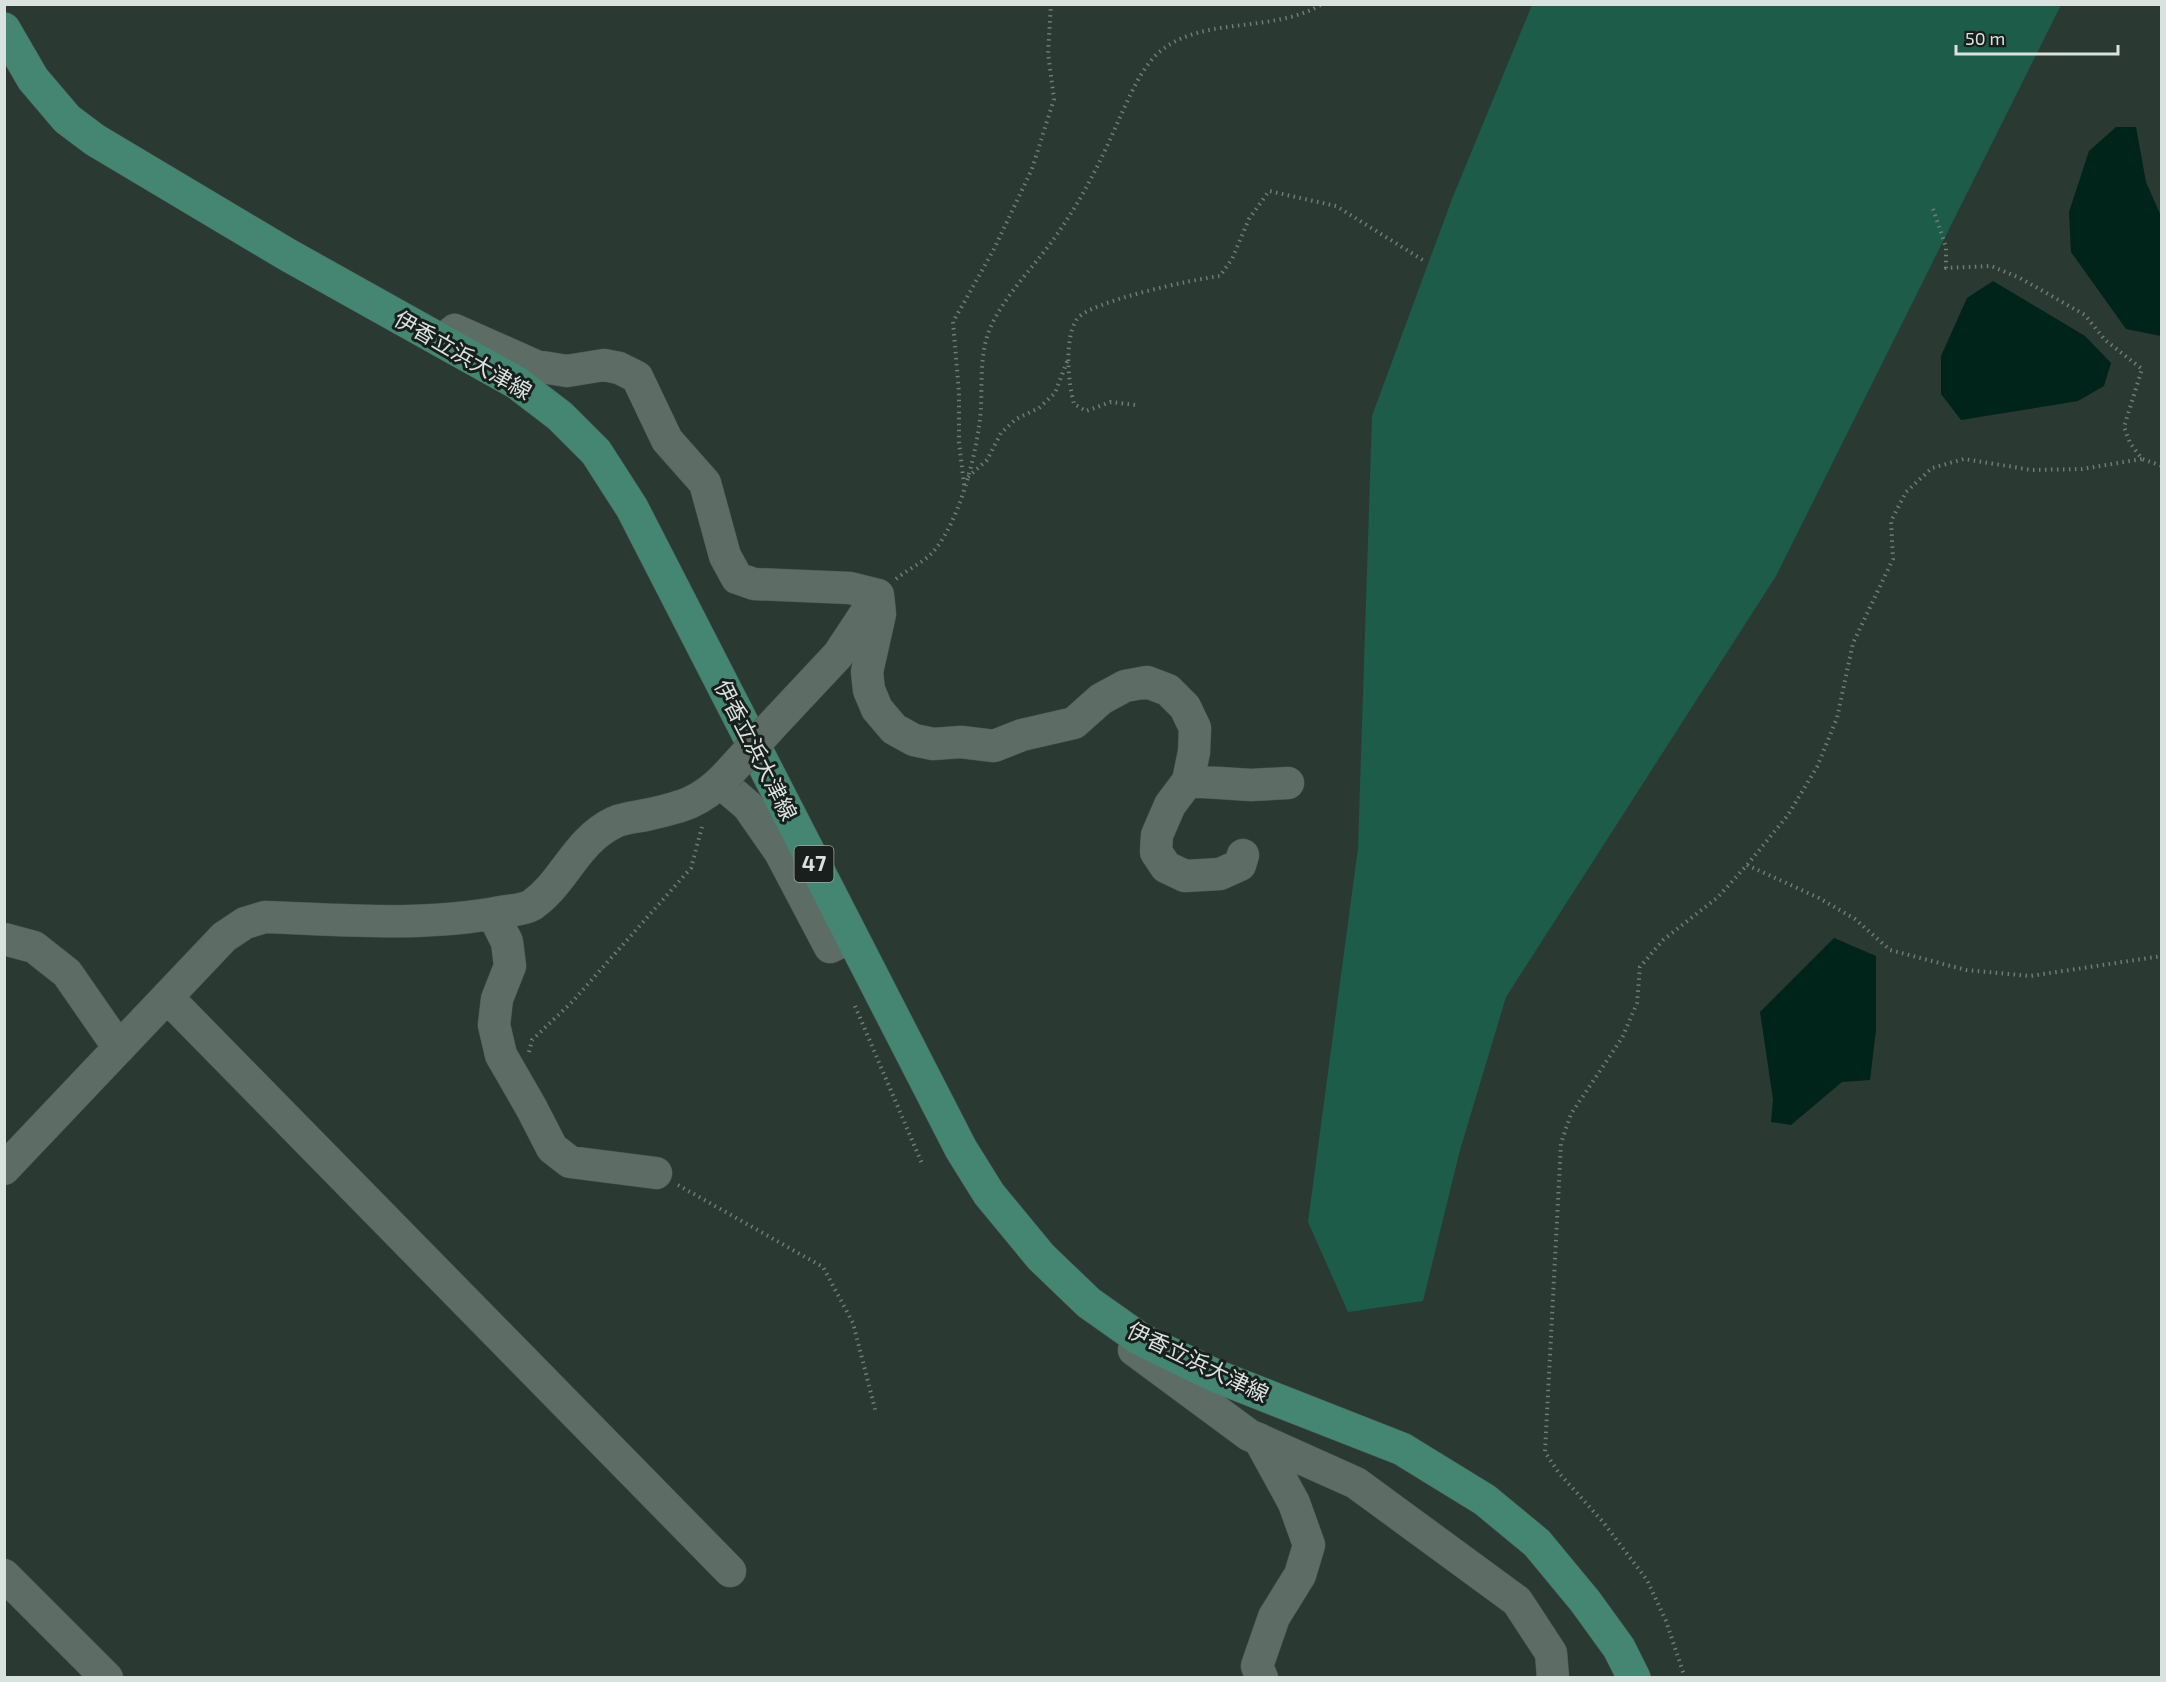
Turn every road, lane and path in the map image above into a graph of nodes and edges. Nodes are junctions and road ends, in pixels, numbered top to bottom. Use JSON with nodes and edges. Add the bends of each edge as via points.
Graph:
{"nodes":[{"id":1,"x":1051,"y":4,"type":"edge"},
{"id":2,"x":1322,"y":4,"type":"edge"},
{"id":3,"x":5,"y":32,"type":"edge"},
{"id":4,"x":1933,"y":209,"type":"dead end"},
{"id":5,"x":1426,"y":262,"type":"dead end"},
{"id":6,"x":441,"y":341,"type":"junction"},
{"id":7,"x":1069,"y":355,"type":"junction"},
{"id":8,"x":1135,"y":405,"type":"dead end"},
{"id":9,"x":2142,"y":459,"type":"junction"},
{"id":10,"x":2162,"y":466,"type":"edge"},
{"id":11,"x":968,"y":478,"type":"junction"},
{"id":12,"x":965,"y":486,"type":"junction"},
{"id":13,"x":878,"y":595,"type":"junction"},
{"id":14,"x":1188,"y":781,"type":"junction"},
{"id":15,"x":719,"y":783,"type":"junction"},
{"id":16,"x":1288,"y":783,"type":"dead end"},
{"id":17,"x":1243,"y":855,"type":"dead end"},
{"id":18,"x":1747,"y":865,"type":"junction"},
{"id":19,"x":493,"y":914,"type":"junction"},
{"id":20,"x":851,"y":937,"type":"junction"},
{"id":21,"x":4,"y":939,"type":"edge"},
{"id":22,"x":2162,"y":956,"type":"edge"},
{"id":23,"x":167,"y":997,"type":"junction"},
{"id":24,"x":852,"y":1000,"type":"dead end"},
{"id":25,"x":119,"y":1048,"type":"junction"},
{"id":26,"x":528,"y":1059,"type":"dead end"},
{"id":27,"x":923,"y":1166,"type":"dead end"},
{"id":28,"x":4,"y":1169,"type":"edge"},
{"id":29,"x":656,"y":1173,"type":"joint"},
{"id":30,"x":1140,"y":1339,"type":"junction"},
{"id":31,"x":876,"y":1413,"type":"dead end"},
{"id":32,"x":1259,"y":1439,"type":"junction"},
{"id":33,"x":730,"y":1571,"type":"dead end"},
{"id":34,"x":4,"y":1575,"type":"edge"},
{"id":35,"x":107,"y":1677,"type":"edge"},
{"id":36,"x":1262,"y":1677,"type":"edge"},
{"id":37,"x":1553,"y":1677,"type":"edge"},
{"id":38,"x":1634,"y":1677,"type":"edge"},
{"id":39,"x":1685,"y":1677,"type":"edge"}],
"edges":[{"from":1,"to":12,"type":"path","via":[[1048,52],[1054,99],[1032,169],[994,249],[952,322]]},
{"from":2,"to":11,"type":"path","via":[[1275,22],[1201,32],[1172,43],[1155,57],[1135,85],[1095,173],[1062,228],[1002,306],[988,331],[980,428]]},
{"from":3,"to":6,"type":"main road","name":"伊香立浜大津線","number":"47","via":[[33,79],[67,119],[95,140]]},
{"from":4,"to":9,"type":"path","via":[[1946,247],[1946,268],[1991,266],[2020,278],[2085,315],[2105,340],[2142,369],[2124,427]]},
{"from":5,"to":7,"type":"path","via":[[1336,206],[1269,191],[1220,276],[1099,305],[1078,317],[1070,332]]},
{"from":6,"to":13,"type":"street","via":[[455,330],[536,366],[567,371],[604,365],[637,377],[667,440],[705,483],[725,556],[737,578],[754,584],[850,588]]},
{"from":6,"to":20,"type":"main road","name":"伊香立浜大津線","number":"47","via":[[517,383],[560,416],[596,453],[632,508]]},
{"from":7,"to":8,"type":"path","via":[[1074,404],[1086,411],[1111,402]]},
{"from":7,"to":11,"type":"path","via":[[1055,393],[1001,433],[987,460]]},
{"from":9,"to":10,"type":"path"},
{"from":9,"to":18,"type":"path","via":[[2082,469],[2031,470],[1964,459],[1932,468],[1906,492],[1891,521],[1893,559],[1853,643],[1837,718],[1817,767],[1788,815]]},
{"from":11,"to":12,"type":"path"},
{"from":12,"to":13,"type":"path","via":[[946,532],[930,555]]},
{"from":13,"to":14,"type":"street","via":[[880,614],[867,672],[868,690],[877,709],[894,729],[914,740],[933,744],[994,746],[1074,723],[1101,699],[1125,686],[1147,682],[1168,690],[1185,707],[1195,728]]},
{"from":13,"to":15,"type":"street","bridge":true,"via":[[838,655]]},
{"from":14,"to":16,"type":"street"},
{"from":14,"to":17,"type":"street","via":[[1170,805],[1157,835],[1156,852],[1166,867],[1185,876],[1220,874],[1240,865]]},
{"from":15,"to":19,"type":"street","via":[[691,804],[616,821],[589,839],[548,892],[529,907]]},
{"from":15,"to":20,"type":"street","via":[[748,806],[780,852],[830,947]]},
{"from":15,"to":26,"type":"path","via":[[691,868],[572,1002],[532,1040]]},
{"from":18,"to":22,"type":"path","via":[[1820,898],[1855,919],[1890,950],[1966,970],[2030,976]]},
{"from":18,"to":39,"type":"path","via":[[1718,897],[1663,940],[1640,967],[1637,1003],[1622,1038],[1571,1114],[1561,1143],[1545,1452],[1647,1580]]},
{"from":19,"to":23,"type":"street","via":[[468,919],[402,921],[265,917],[245,922],[224,937]]},
{"from":19,"to":29,"type":"street","via":[[507,942],[510,966],[497,999],[494,1025],[501,1054],[552,1148],[570,1162]]},
{"from":20,"to":30,"type":"main road","name":"伊香立浜大津線","number":"47","via":[[961,1149],[989,1194],[1041,1257],[1089,1303]]},
{"from":21,"to":25,"type":"street","via":[[34,947],[67,973]]},
{"from":23,"to":25,"type":"street"},
{"from":23,"to":33,"type":"street"},
{"from":24,"to":27,"type":"path"},
{"from":25,"to":28,"type":"street"},
{"from":29,"to":31,"type":"path","via":[[822,1267],[853,1323]]},
{"from":30,"to":32,"type":"street","via":[[1134,1350]]},
{"from":30,"to":38,"type":"main road","name":"伊香立浜大津線","number":"47","via":[[1216,1376],[1402,1449],[1485,1500],[1536,1544],[1585,1601]]},
{"from":32,"to":36,"type":"street","via":[[1294,1503],[1309,1545],[1300,1575],[1274,1617],[1257,1666]]},
{"from":32,"to":37,"type":"street","via":[[1356,1483],[1517,1601],[1551,1653]]},
{"from":34,"to":35,"type":"street"}]}
